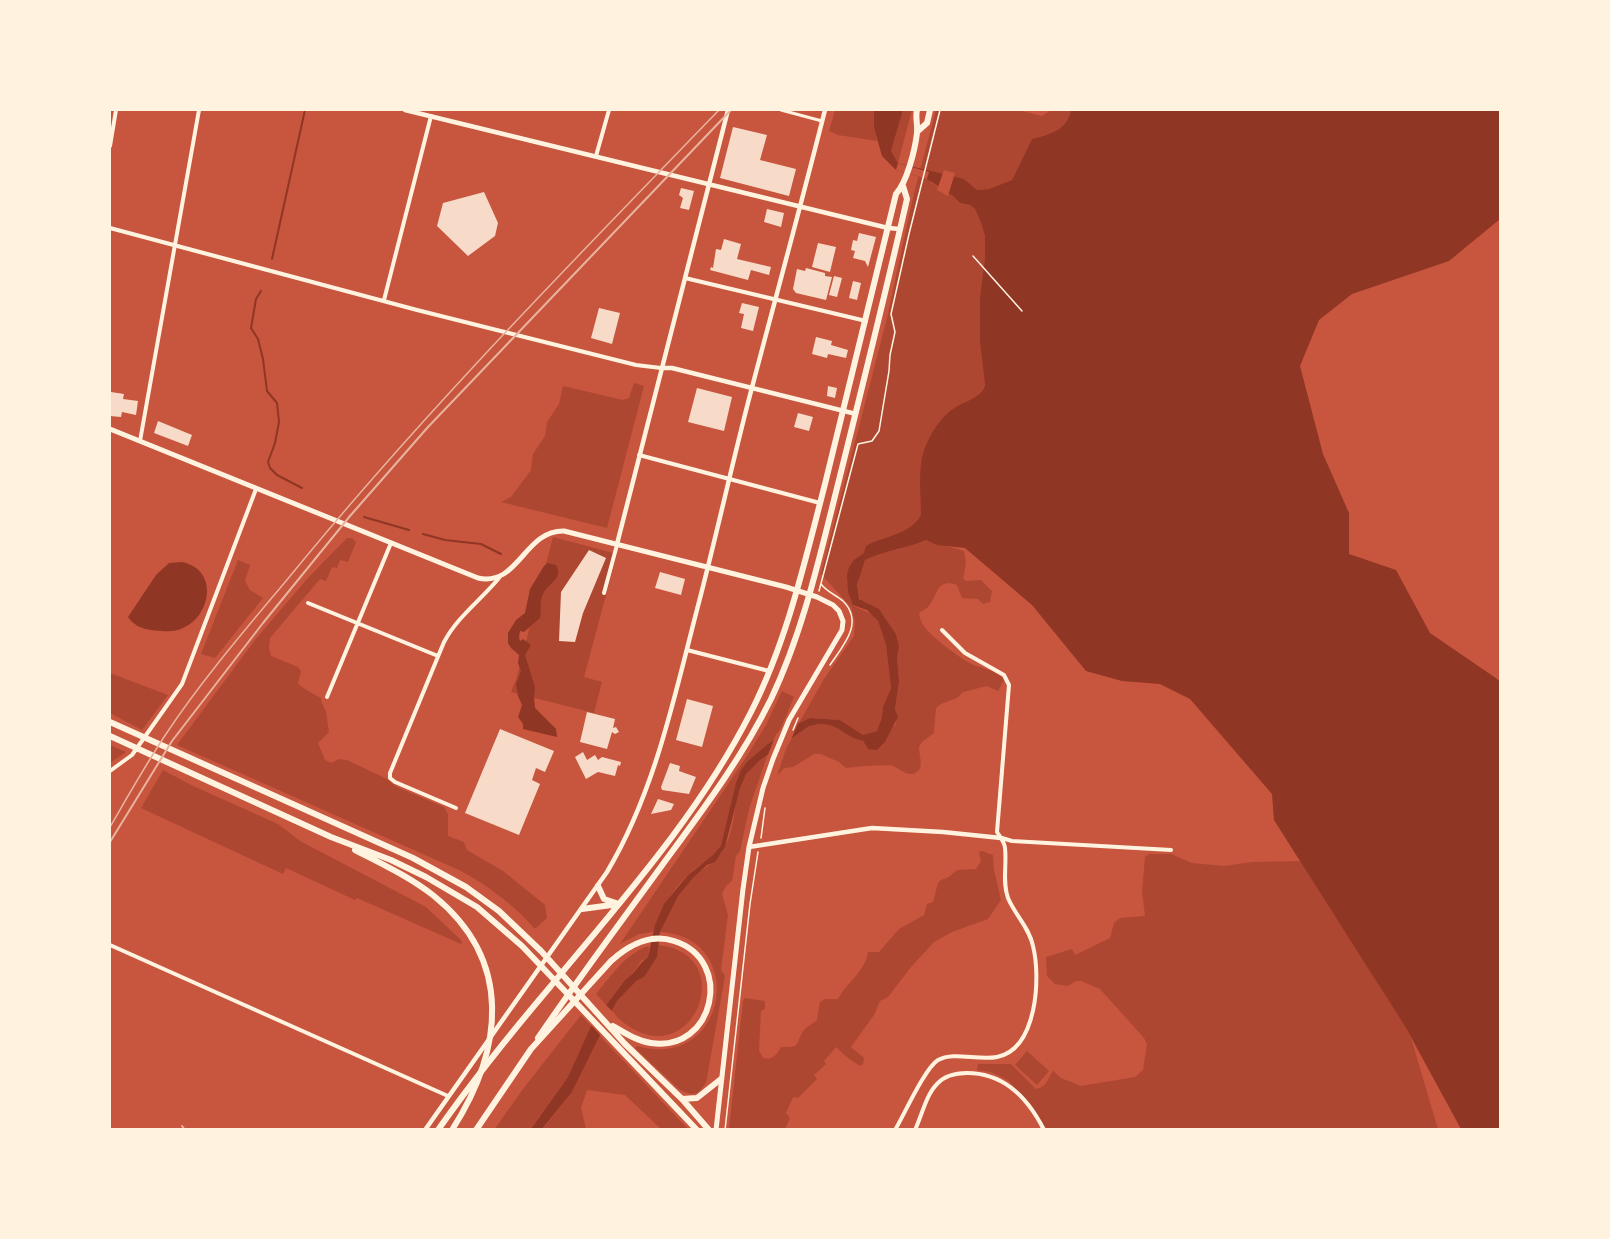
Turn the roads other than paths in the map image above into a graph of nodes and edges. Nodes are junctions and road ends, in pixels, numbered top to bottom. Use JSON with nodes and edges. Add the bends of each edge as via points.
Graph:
{"nodes":[{"id":1,"x":116,"y":110,"type":"edge"},
{"id":2,"x":199,"y":110,"type":"edge"},
{"id":3,"x":405,"y":110,"type":"edge"},
{"id":4,"x":609,"y":110,"type":"edge"},
{"id":5,"x":728,"y":110,"type":"edge"},
{"id":6,"x":781,"y":110,"type":"edge"},
{"id":7,"x":825,"y":110,"type":"edge"},
{"id":8,"x":917,"y":110,"type":"edge"},
{"id":9,"x":928,"y":111,"type":"edge"},
{"id":10,"x":431,"y":116,"type":"junction"},
{"id":11,"x":822,"y":121,"type":"junction"},
{"id":12,"x":918,"y":131,"type":"junction"},
{"id":13,"x":110,"y":146,"type":"edge"},
{"id":14,"x":597,"y":156,"type":"junction"},
{"id":15,"x":708,"y":184,"type":"junction"},
{"id":16,"x":903,"y":186,"type":"junction"},
{"id":17,"x":800,"y":207,"type":"junction"},
{"id":18,"x":110,"y":228,"type":"edge"},
{"id":19,"x":888,"y":228,"type":"junction"},
{"id":20,"x":900,"y":229,"type":"junction"},
{"id":21,"x":175,"y":245,"type":"junction"},
{"id":22,"x":685,"y":278,"type":"junction"},
{"id":23,"x":384,"y":300,"type":"junction"},
{"id":24,"x":775,"y":300,"type":"junction"},
{"id":25,"x":866,"y":321,"type":"junction"},
{"id":26,"x":662,"y":368,"type":"junction"},
{"id":27,"x":752,"y":387,"type":"junction"},
{"id":28,"x":843,"y":411,"type":"junction"},
{"id":29,"x":856,"y":414,"type":"junction"},
{"id":30,"x":110,"y":429,"type":"edge"},
{"id":31,"x":140,"y":441,"type":"junction"},
{"id":32,"x":639,"y":455,"type":"junction"},
{"id":33,"x":731,"y":480,"type":"junction"},
{"id":34,"x":256,"y":489,"type":"junction"},
{"id":35,"x":820,"y":503,"type":"junction"},
{"id":36,"x":391,"y":543,"type":"junction"},
{"id":37,"x":617,"y":544,"type":"junction"},
{"id":38,"x":709,"y":568,"type":"junction"},
{"id":39,"x":499,"y":578,"type":"junction"},
{"id":40,"x":796,"y":590,"type":"junction"},
{"id":41,"x":604,"y":593,"type":"dead end"},
{"id":42,"x":808,"y":594,"type":"junction"},
{"id":43,"x":308,"y":603,"type":"dead end"},
{"id":44,"x":358,"y":623,"type":"junction"},
{"id":45,"x":942,"y":630,"type":"dead end"},
{"id":46,"x":687,"y":650,"type":"junction"},
{"id":47,"x":438,"y":656,"type":"junction"},
{"id":48,"x":769,"y":671,"type":"junction"},
{"id":49,"x":327,"y":698,"type":"dead end"},
{"id":50,"x":110,"y":722,"type":"edge"},
{"id":51,"x":110,"y":736,"type":"edge"},
{"id":52,"x":110,"y":771,"type":"edge"},
{"id":53,"x":456,"y":808,"type":"dead end"},
{"id":54,"x":331,"y":837,"type":"junction"},
{"id":55,"x":1001,"y":838,"type":"junction"},
{"id":56,"x":749,"y":847,"type":"junction"},
{"id":57,"x":1171,"y":850,"type":"dead end"},
{"id":58,"x":598,"y":886,"type":"junction"},
{"id":59,"x":619,"y":904,"type":"junction"},
{"id":60,"x":582,"y":909,"type":"junction"},
{"id":61,"x":110,"y":945,"type":"edge"},
{"id":62,"x":607,"y":1023,"type":"junction"},
{"id":63,"x":531,"y":1049,"type":"junction"},
{"id":64,"x":721,"y":1079,"type":"junction"},
{"id":65,"x":448,"y":1096,"type":"junction"},
{"id":66,"x":682,"y":1100,"type":"junction"},
{"id":67,"x":425,"y":1130,"type":"edge"},
{"id":68,"x":438,"y":1130,"type":"edge"},
{"id":69,"x":452,"y":1130,"type":"edge"},
{"id":70,"x":476,"y":1130,"type":"edge"},
{"id":71,"x":697,"y":1130,"type":"edge"},
{"id":72,"x":709,"y":1130,"type":"edge"},
{"id":73,"x":716,"y":1130,"type":"edge"},
{"id":74,"x":895,"y":1130,"type":"edge"},
{"id":75,"x":915,"y":1130,"type":"edge"},
{"id":76,"x":1044,"y":1130,"type":"edge"}],
"edges":[{"from":1,"to":13,"type":"street"},
{"from":2,"to":21,"type":"street"},
{"from":3,"to":10,"type":"street"},
{"from":4,"to":14,"type":"street"},
{"from":5,"to":15,"type":"street"},
{"from":6,"to":11,"type":"street"},
{"from":7,"to":11,"type":"street"},
{"from":8,"to":12,"type":"main road"},
{"from":9,"to":12,"type":"main road","via":[[927,123]]},
{"from":10,"to":14,"type":"street"},
{"from":10,"to":23,"type":"street"},
{"from":11,"to":17,"type":"street"},
{"from":12,"to":16,"type":"main road"},
{"from":14,"to":15,"type":"street"},
{"from":15,"to":17,"type":"street"},
{"from":15,"to":22,"type":"street"},
{"from":16,"to":19,"type":"main road","via":[[896,194]]},
{"from":16,"to":20,"type":"main road","via":[[907,198]]},
{"from":17,"to":19,"type":"street"},
{"from":17,"to":24,"type":"street"},
{"from":18,"to":21,"type":"street"},
{"from":19,"to":20,"type":"street"},
{"from":19,"to":25,"type":"main road"},
{"from":20,"to":29,"type":"main road"},
{"from":21,"to":23,"type":"street"},
{"from":21,"to":31,"type":"street"},
{"from":22,"to":24,"type":"street"},
{"from":22,"to":26,"type":"street"},
{"from":23,"to":26,"type":"street","via":[[636,365]]},
{"from":24,"to":25,"type":"street"},
{"from":24,"to":27,"type":"street"},
{"from":25,"to":28,"type":"main road"},
{"from":26,"to":27,"type":"street"},
{"from":26,"to":32,"type":"street"},
{"from":27,"to":28,"type":"street"},
{"from":27,"to":33,"type":"street"},
{"from":28,"to":29,"type":"street"},
{"from":28,"to":35,"type":"main road"},
{"from":29,"to":42,"type":"main road"},
{"from":30,"to":31,"type":"main road"},
{"from":31,"to":34,"type":"main road"},
{"from":32,"to":33,"type":"street"},
{"from":32,"to":37,"type":"street"},
{"from":33,"to":35,"type":"street"},
{"from":33,"to":38,"type":"street"},
{"from":34,"to":36,"type":"main road"},
{"from":34,"to":52,"type":"street","via":[[183,684],[127,760]]},
{"from":35,"to":40,"type":"main road"},
{"from":36,"to":39,"type":"main road","via":[[475,578]]},
{"from":36,"to":44,"type":"street"},
{"from":37,"to":38,"type":"main road"},
{"from":37,"to":39,"type":"main road","via":[[554,531],[537,540]]},
{"from":37,"to":41,"type":"street"},
{"from":38,"to":40,"type":"main road"},
{"from":38,"to":46,"type":"street"},
{"from":39,"to":47,"type":"street","via":[[454,625]]},
{"from":40,"to":42,"type":"main road"},
{"from":40,"to":48,"type":"main road"},
{"from":42,"to":56,"type":"main road","via":[[833,604],[842,616],[843,626],[796,707],[772,759]]},
{"from":42,"to":63,"type":"main road","via":[[775,690],[740,756]]},
{"from":43,"to":44,"type":"street"},
{"from":44,"to":47,"type":"street"},
{"from":44,"to":49,"type":"street"},
{"from":45,"to":55,"type":"street","via":[[965,652],[1004,675],[1009,685],[997,832]]},
{"from":46,"to":48,"type":"street"},
{"from":46,"to":58,"type":"street","via":[[646,788],[620,848]]},
{"from":47,"to":53,"type":"street","via":[[390,776],[395,782]]},
{"from":48,"to":59,"type":"main road","via":[[750,714],[707,785]]},
{"from":50,"to":62,"type":"main road","via":[[449,876],[483,898],[528,937]]},
{"from":51,"to":54,"type":"main road"},
{"from":54,"to":69,"type":"main road","via":[[409,878],[444,905],[466,931],[481,958],[493,1016],[486,1061]]},
{"from":54,"to":71,"type":"main road","via":[[391,860],[477,907],[522,946]]},
{"from":55,"to":56,"type":"street","via":[[872,828]]},
{"from":55,"to":57,"type":"street"},
{"from":55,"to":74,"type":"street","via":[[1005,846],[1006,891],[1028,930],[1036,963],[1035,996],[1025,1035],[1018,1046],[996,1057],[949,1056],[934,1063]]},
{"from":56,"to":64,"type":"main road"},
{"from":58,"to":59,"type":"main road","via":[[604,899]]},
{"from":58,"to":60,"type":"street"},
{"from":59,"to":60,"type":"main road"},
{"from":59,"to":68,"type":"main road","via":[[497,1051]]},
{"from":60,"to":65,"type":"street"},
{"from":61,"to":65,"type":"street"},
{"from":62,"to":63,"type":"main road","via":[[650,1043],[671,1042],[691,1032],[705,1015],[711,994],[708,972],[697,954],[667,939],[631,945],[611,961]]},
{"from":62,"to":66,"type":"main road"},
{"from":63,"to":70,"type":"main road"},
{"from":64,"to":66,"type":"main road","via":[[697,1098]]},
{"from":64,"to":73,"type":"main road"},
{"from":65,"to":67,"type":"street"},
{"from":66,"to":72,"type":"main road"},
{"from":75,"to":76,"type":"street","via":[[935,1086],[959,1072],[990,1075],[1010,1085]]}]}
